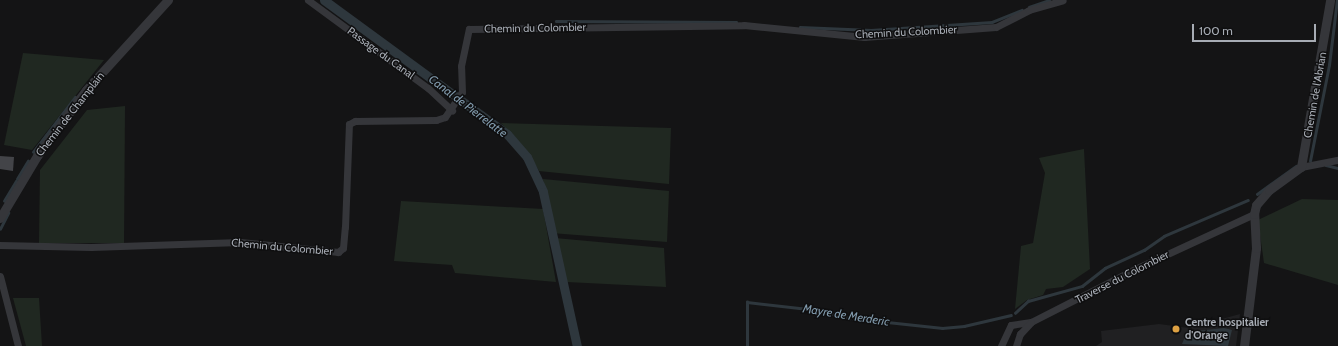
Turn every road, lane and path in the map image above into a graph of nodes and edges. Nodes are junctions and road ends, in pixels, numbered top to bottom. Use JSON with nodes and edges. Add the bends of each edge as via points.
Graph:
{"nodes":[{"id":1,"x":168,"y":0,"type":"edge"},
{"id":2,"x":308,"y":0,"type":"edge"},
{"id":3,"x":1063,"y":0,"type":"edge"},
{"id":4,"x":1330,"y":0,"type":"edge"},
{"id":5,"x":452,"y":110,"type":"junction"},
{"id":6,"x":1338,"y":160,"type":"edge"},
{"id":7,"x":1302,"y":164,"type":"junction"},
{"id":8,"x":1254,"y":214,"type":"junction"},
{"id":9,"x":0,"y":218,"type":"edge"},
{"id":10,"x":0,"y":244,"type":"edge"},
{"id":11,"x":0,"y":276,"type":"edge"},
{"id":12,"x":1031,"y":322,"type":"junction"},
{"id":13,"x":18,"y":346,"type":"edge"},
{"id":14,"x":1001,"y":346,"type":"edge"},
{"id":15,"x":1016,"y":346,"type":"edge"},
{"id":16,"x":1244,"y":346,"type":"edge"}],
"edges":[{"from":1,"to":9,"type":"street","name":"Chemin de Champlain","via":[[86,90],[37,156]]},
{"from":2,"to":5,"type":"street","name":"Passage du Canal","via":[[428,88]]},
{"from":3,"to":5,"type":"street","name":"Chemin du Colombier","via":[[1029,10],[996,27],[864,37],[744,25],[469,29],[461,66],[460,96]]},
{"from":4,"to":7,"type":"street","name":"Chemin de l'Abrian"},
{"from":5,"to":10,"type":"street","name":"Chemin du Colombier","via":[[445,117],[436,120],[355,121],[349,124],[345,227],[343,248],[338,252],[240,242],[91,247]]},
{"from":6,"to":7,"type":"street","via":[[1319,166]]},
{"from":7,"to":8,"type":"street","via":[[1269,190],[1256,205]]},
{"from":8,"to":12,"type":"street","name":"Traverse du Colombier","via":[[1135,269]]},
{"from":8,"to":16,"type":"street","via":[[1256,248]]},
{"from":11,"to":13,"type":"street"},
{"from":12,"to":14,"type":"street","name":"Traverse du Colombier","via":[[1011,325],[1005,332]]},
{"from":12,"to":15,"type":"street","via":[[1020,334]]}]}
